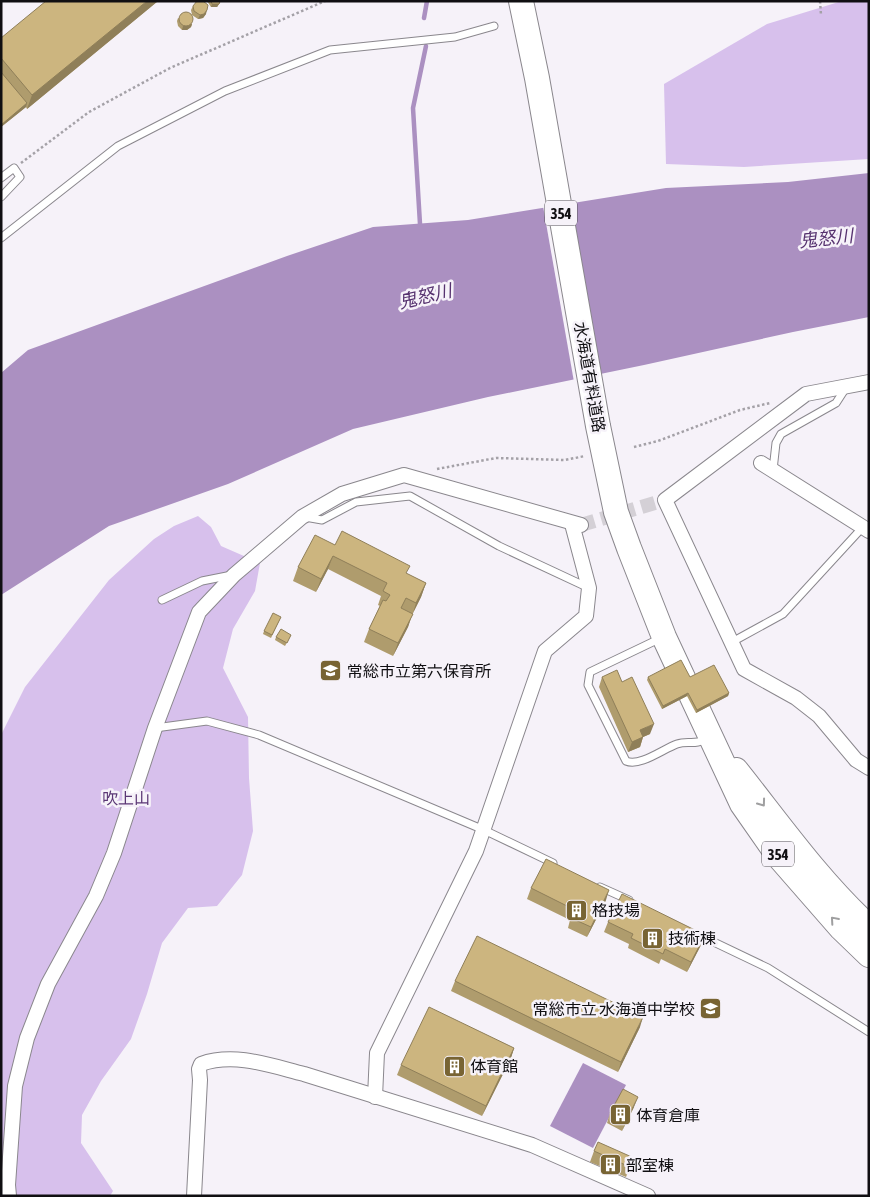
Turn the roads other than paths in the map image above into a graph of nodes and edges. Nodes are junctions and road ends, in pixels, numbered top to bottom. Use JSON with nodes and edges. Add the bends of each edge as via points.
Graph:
{"nodes":[{"id":1,"x":521,"y":1,"type":"edge"},
{"id":2,"x":494,"y":26,"type":"dead end"},
{"id":3,"x":1,"y":178,"type":"edge"},
{"id":4,"x":1,"y":197,"type":"edge"},
{"id":5,"x":1,"y":238,"type":"edge"},
{"id":6,"x":869,"y":382,"type":"edge"},
{"id":7,"x":847,"y":386,"type":"junction"},
{"id":8,"x":767,"y":466,"type":"joint"},
{"id":9,"x":302,"y":517,"type":"junction"},
{"id":10,"x":865,"y":530,"type":"edge"},
{"id":11,"x":234,"y":575,"type":"junction"},
{"id":12,"x":589,"y":588,"type":"junction"},
{"id":13,"x":162,"y":600,"type":"dead end"},
{"id":14,"x":664,"y":637,"type":"junction"},
{"id":15,"x":732,"y":642,"type":"junction"},
{"id":16,"x":155,"y":728,"type":"junction"},
{"id":17,"x":710,"y":737,"type":"junction"},
{"id":18,"x":869,"y":768,"type":"edge"},
{"id":19,"x":484,"y":830,"type":"junction"},
{"id":20,"x":564,"y":869,"type":"edge"},
{"id":21,"x":590,"y":882,"type":"edge"},
{"id":22,"x":635,"y":903,"type":"edge"},
{"id":23,"x":869,"y":928,"type":"edge"},
{"id":24,"x":688,"y":929,"type":"edge"},
{"id":25,"x":869,"y":955,"type":"edge"},
{"id":26,"x":869,"y":1032,"type":"edge"},
{"id":27,"x":375,"y":1097,"type":"junction"},
{"id":28,"x":9,"y":1196,"type":"edge"},
{"id":29,"x":194,"y":1196,"type":"edge"},
{"id":30,"x":648,"y":1196,"type":"edge"}],
"edges":[{"from":1,"to":14,"type":"highway","name":"水海道有料道路","number":"354","via":[[616,512]]},
{"from":2,"to":5,"type":"lane","via":[[456,37],[330,50],[225,91],[118,146]]},
{"from":3,"to":4,"type":"lane","via":[[14,168],[20,177]]},
{"from":6,"to":7,"type":"street"},
{"from":7,"to":8,"type":"lane","via":[[836,403],[781,434]]},
{"from":7,"to":15,"type":"street","via":[[806,394],[665,500]]},
{"from":8,"to":10,"type":"street"},
{"from":9,"to":11,"type":"street"},
{"from":9,"to":12,"type":"lane","via":[[322,520],[356,502],[410,496],[499,546]]},
{"from":9,"to":12,"type":"street","via":[[342,494],[404,475],[577,525]]},
{"from":10,"to":15,"type":"lane","via":[[783,614]]},
{"from":11,"to":13,"type":"lane","via":[[202,581]]},
{"from":11,"to":16,"type":"street","via":[[199,612]]},
{"from":12,"to":19,"type":"street","via":[[586,616],[545,651]]},
{"from":14,"to":17,"type":"highway","name":"水海道有料道路","number":"354"},
{"from":14,"to":17,"type":"lane","via":[[590,672],[588,685],[626,761],[630,763],[679,743],[701,743]]},
{"from":15,"to":18,"type":"street","via":[[744,669],[796,698],[819,716],[856,760]]},
{"from":16,"to":19,"type":"lane","via":[[207,720],[258,735]]},
{"from":16,"to":28,"type":"street","via":[[114,854],[96,896],[48,984],[27,1038],[15,1086]]},
{"from":17,"to":23,"type":"highway","name":"水海道有料道路","number":"354","one_way":true,"via":[[816,872]]},
{"from":25,"to":17,"type":"highway","name":"水海道有料道路","number":"354","one_way":true,"via":[[779,857],[742,804]]},
{"from":19,"to":20,"type":"lane"},
{"from":19,"to":27,"type":"street","via":[[377,1053]]},
{"from":21,"to":22,"type":"lane"},
{"from":24,"to":26,"type":"lane","via":[[768,968]]},
{"from":27,"to":29,"type":"street","via":[[273,1066],[225,1058],[202,1064],[199,1069]]},
{"from":27,"to":30,"type":"street","via":[[532,1145]]}]}
